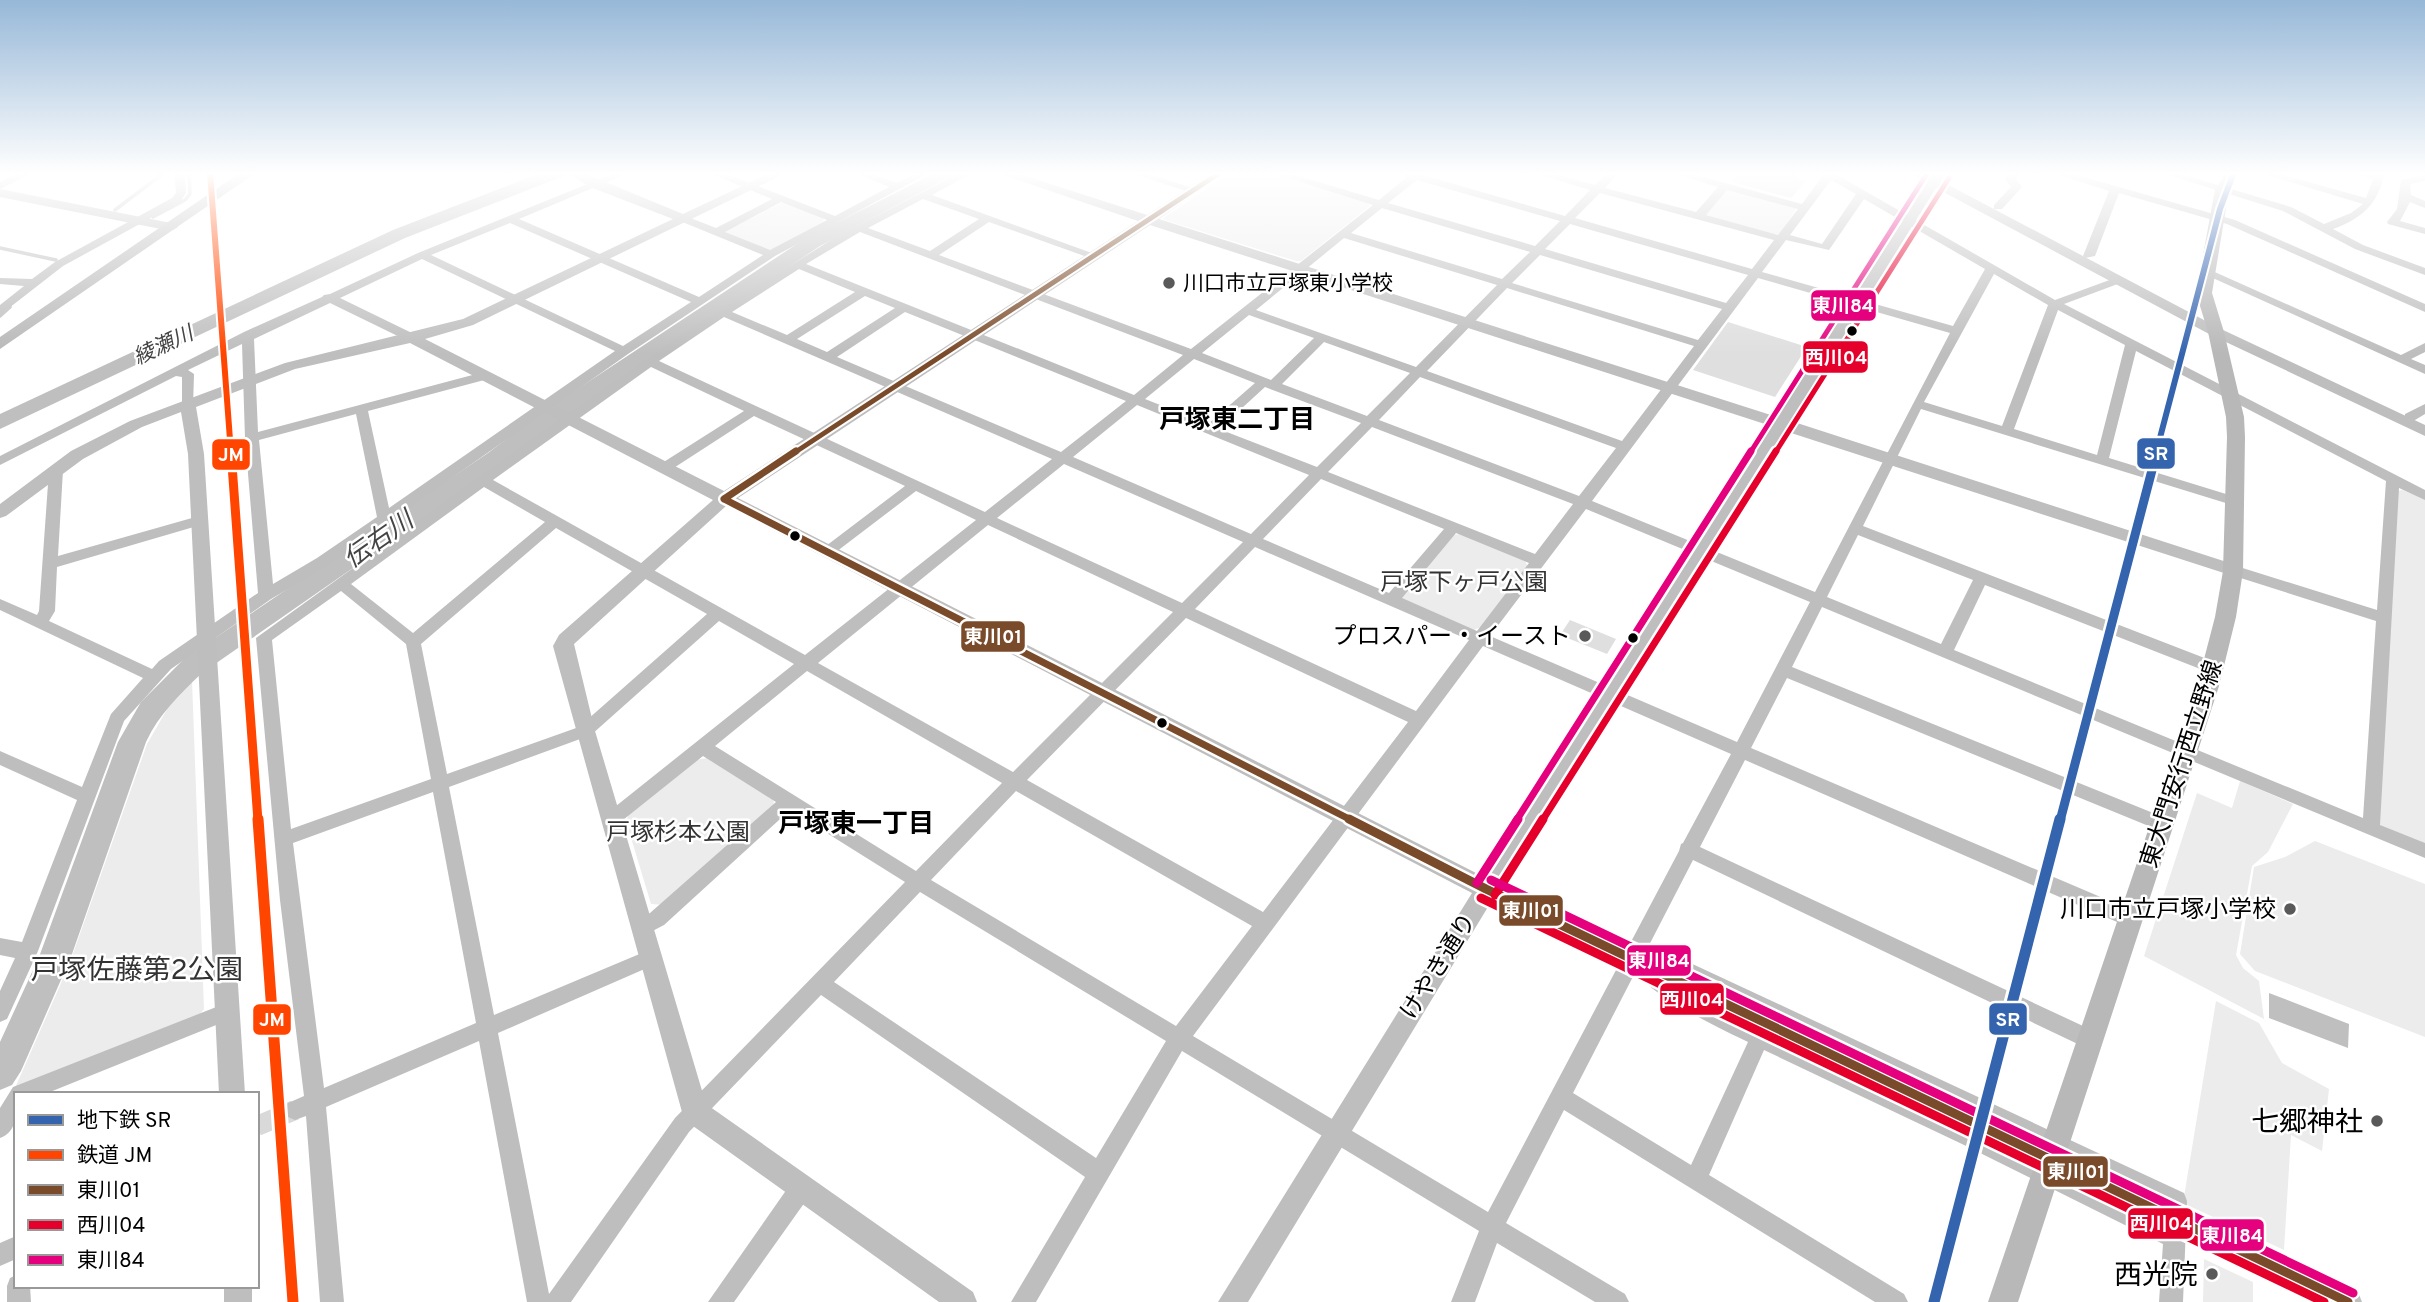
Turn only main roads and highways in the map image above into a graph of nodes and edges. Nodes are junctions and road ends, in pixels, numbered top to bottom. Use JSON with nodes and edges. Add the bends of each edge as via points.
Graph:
{"nodes":[{"id":1,"x":163,"y":233,"type":"edge"},
{"id":2,"x":2215,"y":233,"type":"edge"},
{"id":3,"x":0,"y":344,"type":"edge"},
{"id":4,"x":2003,"y":1302,"type":"edge"}],
"edges":[{"from":1,"to":3,"type":"main road"},
{"from":2,"to":4,"type":"main road","name":"東大門安行西立野線","via":[[2204,293],[2231,397],[2236,437],[2233,570],[2214,668]]}]}
